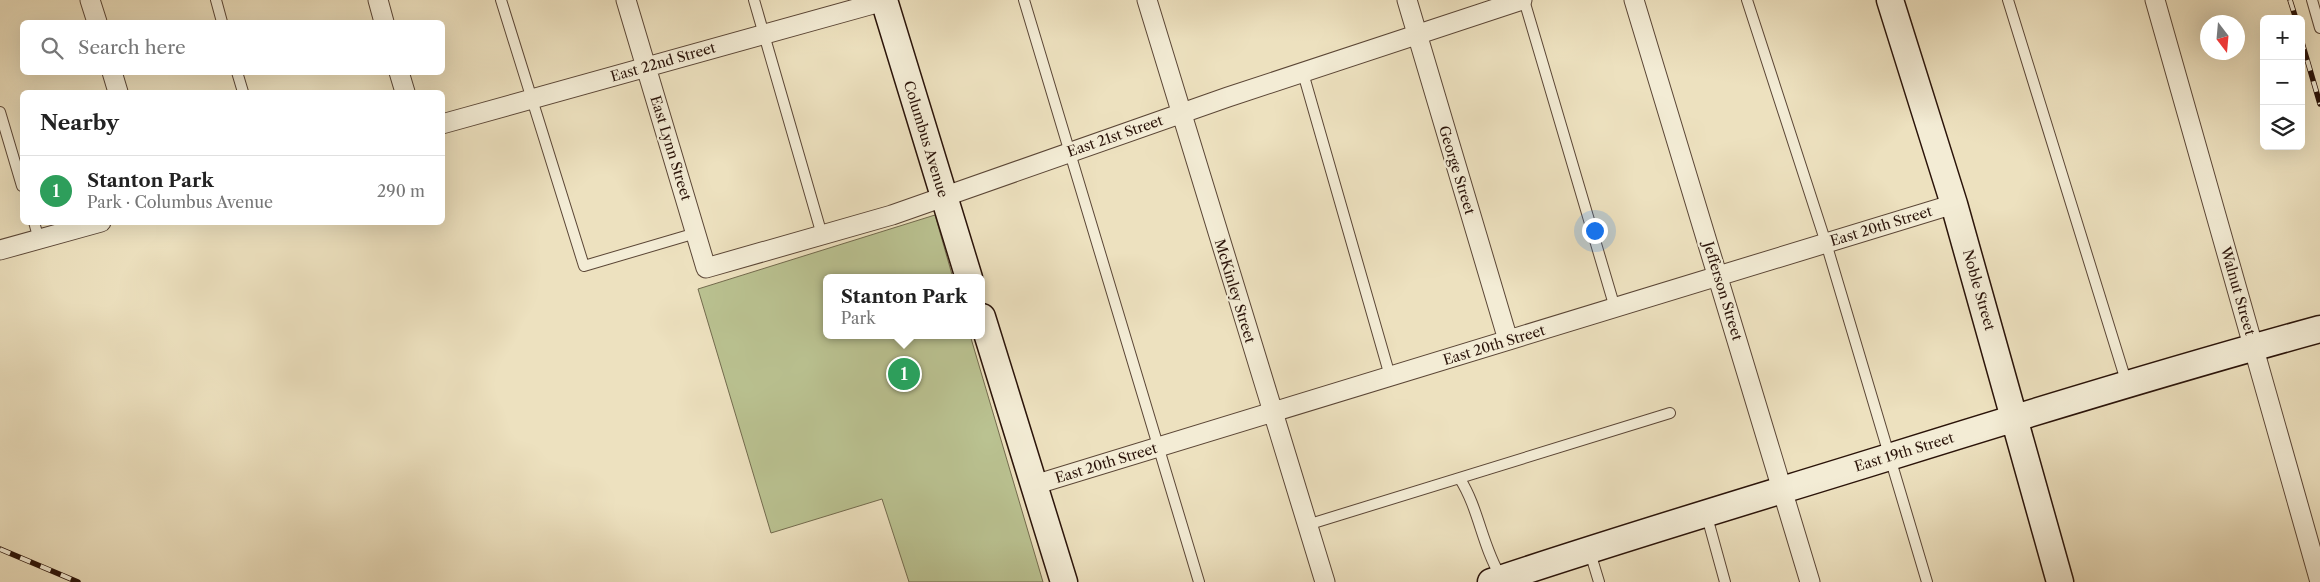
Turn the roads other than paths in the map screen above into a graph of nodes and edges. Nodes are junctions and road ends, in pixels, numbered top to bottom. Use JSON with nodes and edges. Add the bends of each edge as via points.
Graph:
{"nodes":[{"id":1,"x":90,"y":0,"type":"edge"},
{"id":2,"x":216,"y":0,"type":"edge"},
{"id":3,"x":378,"y":0,"type":"edge"},
{"id":4,"x":501,"y":0,"type":"edge"},
{"id":5,"x":626,"y":0,"type":"edge"},
{"id":6,"x":754,"y":0,"type":"edge"},
{"id":7,"x":884,"y":0,"type":"edge"},
{"id":8,"x":1024,"y":0,"type":"edge"},
{"id":9,"x":1146,"y":0,"type":"edge"},
{"id":10,"x":1406,"y":0,"type":"edge"},
{"id":11,"x":1523,"y":0,"type":"edge"},
{"id":12,"x":1634,"y":0,"type":"edge"},
{"id":13,"x":1748,"y":0,"type":"edge"},
{"id":14,"x":1890,"y":0,"type":"edge"},
{"id":15,"x":2008,"y":0,"type":"edge"},
{"id":16,"x":2155,"y":0,"type":"edge"},
{"id":17,"x":2312,"y":0,"type":"edge"},
{"id":18,"x":96,"y":20,"type":"edge"},
{"id":19,"x":221,"y":20,"type":"edge"},
{"id":20,"x":383,"y":20,"type":"edge"},
{"id":21,"x":2320,"y":28,"type":"edge"},
{"id":22,"x":764,"y":34,"type":"junction"},
{"id":23,"x":1417,"y":35,"type":"junction"},
{"id":24,"x":646,"y":66,"type":"junction"},
{"id":25,"x":1302,"y":73,"type":"junction"},
{"id":26,"x":113,"y":75,"type":"edge"},
{"id":27,"x":238,"y":75,"type":"edge"},
{"id":28,"x":400,"y":75,"type":"edge"},
{"id":29,"x":117,"y":90,"type":"edge"},
{"id":30,"x":242,"y":90,"type":"edge"},
{"id":31,"x":404,"y":90,"type":"edge"},
{"id":32,"x":532,"y":99,"type":"junction"},
{"id":33,"x":0,"y":112,"type":"edge"},
{"id":34,"x":1181,"y":114,"type":"junction"},
{"id":35,"x":445,"y":123,"type":"edge"},
{"id":36,"x":1068,"y":152,"type":"junction"},
{"id":37,"x":20,"y":179,"type":"edge"},
{"id":38,"x":944,"y":196,"type":"junction"},
{"id":39,"x":1954,"y":204,"type":"junction"},
{"id":40,"x":35,"y":225,"type":"edge"},
{"id":41,"x":91,"y":225,"type":"edge"},
{"id":42,"x":696,"y":233,"type":"junction"},
{"id":43,"x":822,"y":235,"type":"junction"},
{"id":44,"x":39,"y":240,"type":"junction"},
{"id":45,"x":1826,"y":243,"type":"junction"},
{"id":46,"x":0,"y":250,"type":"edge"},
{"id":47,"x":706,"y":268,"type":"joint"},
{"id":48,"x":968,"y":274,"type":"edge"},
{"id":49,"x":1719,"y":276,"type":"junction"},
{"id":50,"x":1615,"y":308,"type":"junction"},
{"id":51,"x":985,"y":327,"type":"edge"},
{"id":52,"x":2320,"y":329,"type":"edge"},
{"id":53,"x":1508,"y":340,"type":"junction"},
{"id":54,"x":2255,"y":348,"type":"junction"},
{"id":55,"x":1390,"y":376,"type":"junction"},
{"id":56,"x":2127,"y":385,"type":"junction"},
{"id":57,"x":1272,"y":412,"type":"junction"},
{"id":58,"x":1670,"y":413,"type":"dead end"},
{"id":59,"x":2016,"y":418,"type":"junction"},
{"id":60,"x":1158,"y":447,"type":"junction"},
{"id":61,"x":1889,"y":457,"type":"junction"},
{"id":62,"x":1460,"y":479,"type":"junction"},
{"id":63,"x":1034,"y":485,"type":"junction"},
{"id":64,"x":1781,"y":490,"type":"junction"},
{"id":65,"x":1706,"y":512,"type":"junction"},
{"id":66,"x":1307,"y":525,"type":"junction"},
{"id":67,"x":1589,"y":548,"type":"junction"},
{"id":68,"x":1496,"y":580,"type":"edge"},
{"id":69,"x":1064,"y":582,"type":"edge"},
{"id":70,"x":1199,"y":582,"type":"edge"},
{"id":71,"x":1325,"y":582,"type":"edge"},
{"id":72,"x":1599,"y":582,"type":"edge"},
{"id":73,"x":1725,"y":582,"type":"edge"},
{"id":74,"x":1810,"y":582,"type":"edge"},
{"id":75,"x":1927,"y":582,"type":"edge"},
{"id":76,"x":2060,"y":582,"type":"edge"},
{"id":77,"x":2320,"y":582,"type":"edge"}],
"edges":[{"from":1,"to":18,"type":"street"},
{"from":2,"to":19,"type":"lane"},
{"from":3,"to":20,"type":"street"},
{"from":4,"to":32,"type":"lane"},
{"from":5,"to":24,"type":"street","name":"East Lynn Street"},
{"from":6,"to":22,"type":"lane"},
{"from":7,"to":22,"type":"street","name":"East 22nd Street"},
{"from":7,"to":38,"type":"street","name":"Columbus Avenue"},
{"from":8,"to":36,"type":"lane"},
{"from":9,"to":34,"type":"street","name":"McKinley Street"},
{"from":10,"to":23,"type":"street","name":"George Street"},
{"from":11,"to":23,"type":"street","name":"East 21st Street"},
{"from":11,"to":50,"type":"lane"},
{"from":12,"to":49,"type":"street","name":"Jefferson Street"},
{"from":13,"to":45,"type":"lane"},
{"from":14,"to":39,"type":"street","name":"Noble Street"},
{"from":15,"to":56,"type":"lane"},
{"from":16,"to":54,"type":"street","name":"Walnut Street"},
{"from":17,"to":21,"type":"lane"},
{"from":22,"to":24,"type":"street","name":"East 22nd Street"},
{"from":22,"to":43,"type":"lane"},
{"from":23,"to":25,"type":"street","name":"East 21st Street"},
{"from":23,"to":53,"type":"street","name":"George Street"},
{"from":24,"to":32,"type":"street","name":"East 22nd Street"},
{"from":24,"to":42,"type":"street","name":"East Lynn Street"},
{"from":25,"to":34,"type":"street","name":"East 21st Street"},
{"from":25,"to":55,"type":"lane"},
{"from":26,"to":29,"type":"street"},
{"from":27,"to":30,"type":"lane"},
{"from":28,"to":31,"type":"street"},
{"from":32,"to":35,"type":"street","name":"East 22nd Street"},
{"from":32,"to":42,"type":"lane","via":[[584,266]]},
{"from":33,"to":37,"type":"lane"},
{"from":34,"to":36,"type":"street","name":"East 21st Street"},
{"from":34,"to":57,"type":"street","name":"McKinley Street"},
{"from":36,"to":38,"type":"street","name":"East 21st Street"},
{"from":36,"to":60,"type":"lane"},
{"from":38,"to":43,"type":"street","name":"East 21st Street"},
{"from":38,"to":48,"type":"street","name":"Columbus Avenue"},
{"from":39,"to":45,"type":"street","name":"East 20th Street"},
{"from":39,"to":59,"type":"street","name":"Noble Street"},
{"from":40,"to":44,"type":"lane"},
{"from":41,"to":44,"type":"street"},
{"from":42,"to":47,"type":"street","name":"East Lynn Street"},
{"from":43,"to":47,"type":"street","name":"East 21st Street"},
{"from":44,"to":46,"type":"street"},
{"from":45,"to":49,"type":"street","name":"East 20th Street"},
{"from":45,"to":61,"type":"lane"},
{"from":49,"to":50,"type":"street","name":"East 20th Street"},
{"from":49,"to":64,"type":"street","name":"Jefferson Street"},
{"from":50,"to":53,"type":"street","name":"East 20th Street"},
{"from":51,"to":63,"type":"street"},
{"from":52,"to":54,"type":"street","name":"East 19th Street"},
{"from":53,"to":55,"type":"street","name":"East 20th Street"},
{"from":54,"to":56,"type":"street","name":"East 19th Street"},
{"from":54,"to":77,"type":"street","name":"Walnut Street"},
{"from":55,"to":57,"type":"street","name":"East 20th Street"},
{"from":56,"to":59,"type":"street","name":"East 19th Street"},
{"from":57,"to":60,"type":"street","name":"East 20th Street"},
{"from":57,"to":66,"type":"street","name":"McKinley Street"},
{"from":58,"to":62,"type":"lane"},
{"from":59,"to":61,"type":"street","name":"East 19th Street"},
{"from":59,"to":76,"type":"street","name":"Noble Street"},
{"from":60,"to":63,"type":"street","name":"East 20th Street"},
{"from":60,"to":70,"type":"lane"},
{"from":61,"to":64,"type":"street","name":"East 19th Street"},
{"from":61,"to":75,"type":"lane"},
{"from":62,"to":66,"type":"lane"},
{"from":62,"to":68,"type":"lane","via":[[1468,492]]},
{"from":63,"to":69,"type":"street"},
{"from":64,"to":65,"type":"street","name":"East 19th Street"},
{"from":64,"to":74,"type":"street","name":"Jefferson Street"},
{"from":65,"to":67,"type":"street","name":"East 19th Street"},
{"from":65,"to":73,"type":"lane"},
{"from":66,"to":71,"type":"street","name":"McKinley Street"},
{"from":67,"to":68,"type":"street","name":"East 19th Street"},
{"from":67,"to":72,"type":"lane"}]}
